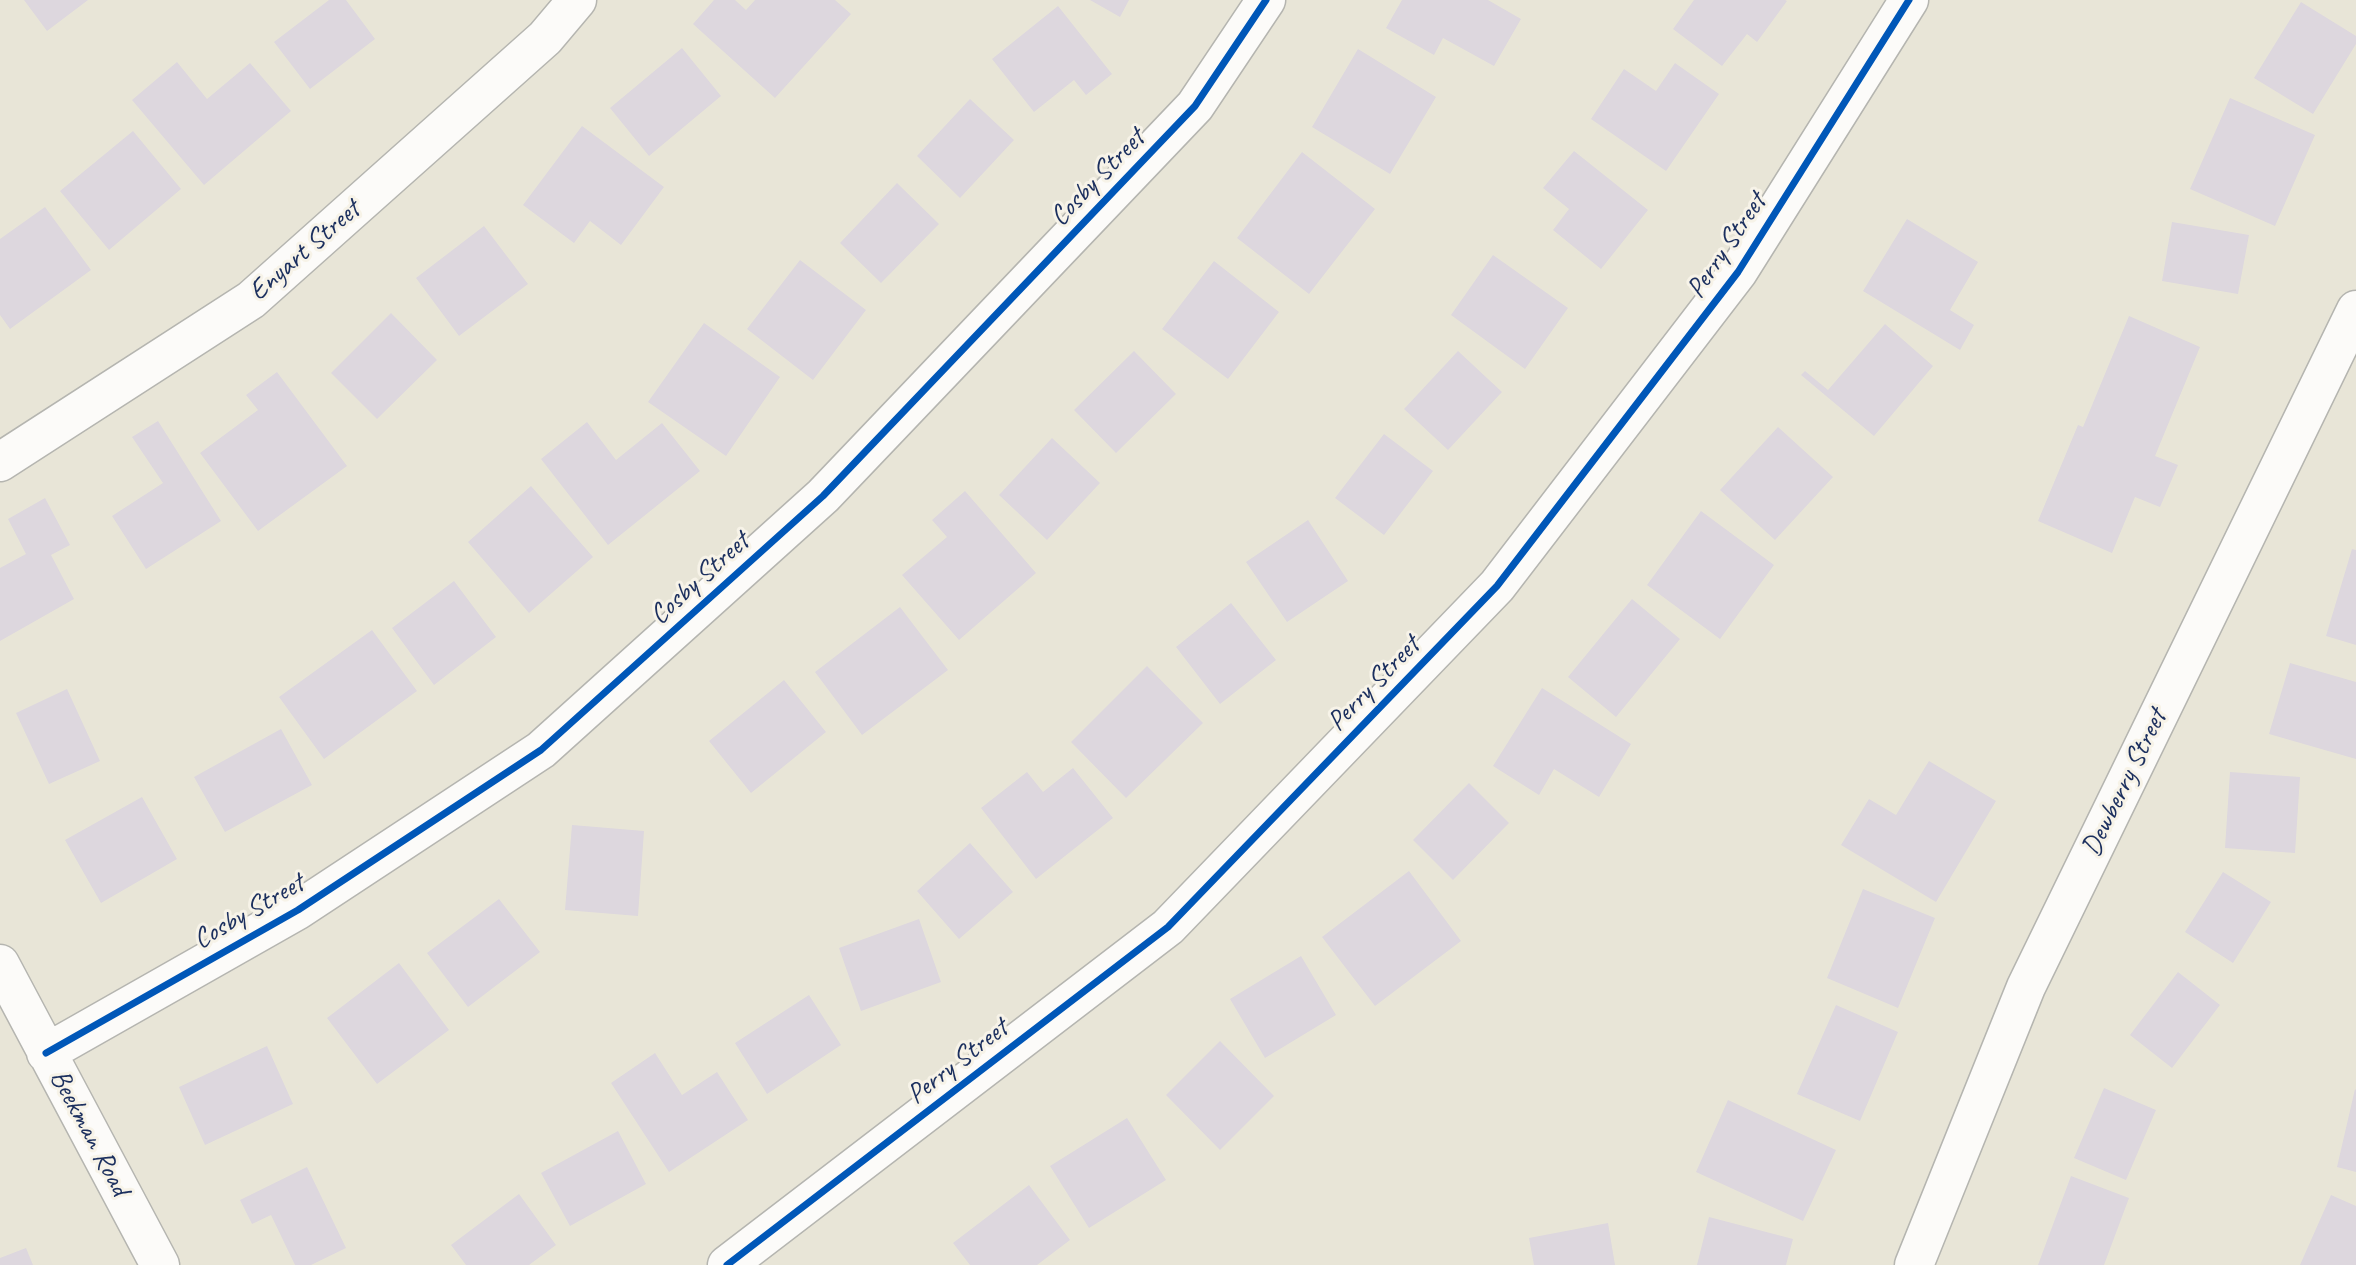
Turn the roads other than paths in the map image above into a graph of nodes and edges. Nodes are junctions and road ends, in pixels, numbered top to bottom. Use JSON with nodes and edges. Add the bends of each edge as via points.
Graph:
{"nodes":[{"id":1,"x":577,"y":0,"type":"edge"},
{"id":2,"x":1266,"y":0,"type":"edge"},
{"id":3,"x":1909,"y":0,"type":"edge"},
{"id":4,"x":2356,"y":310,"type":"edge"},
{"id":5,"x":0,"y":462,"type":"edge"},
{"id":6,"x":0,"y":964,"type":"edge"},
{"id":7,"x":46,"y":1053,"type":"junction"},
{"id":8,"x":160,"y":1265,"type":"edge"},
{"id":9,"x":727,"y":1265,"type":"edge"},
{"id":10,"x":1914,"y":1265,"type":"edge"}],
"edges":[{"from":1,"to":5,"type":"street","name":"Enyart Street","via":[[545,38],[250,300]]},
{"from":2,"to":7,"type":"street","name":"Cosby Street","via":[[1195,106],[823,496],[541,750],[298,910]]},
{"from":3,"to":9,"type":"street","name":"Perry Street","via":[[1738,272],[1497,586],[1168,927]]},
{"from":4,"to":10,"type":"street","name":"Dewberry Street","via":[[2026,987]]},
{"from":6,"to":7,"type":"street","name":"Beekman Road"},
{"from":7,"to":8,"type":"street","name":"Beekman Road"}]}
